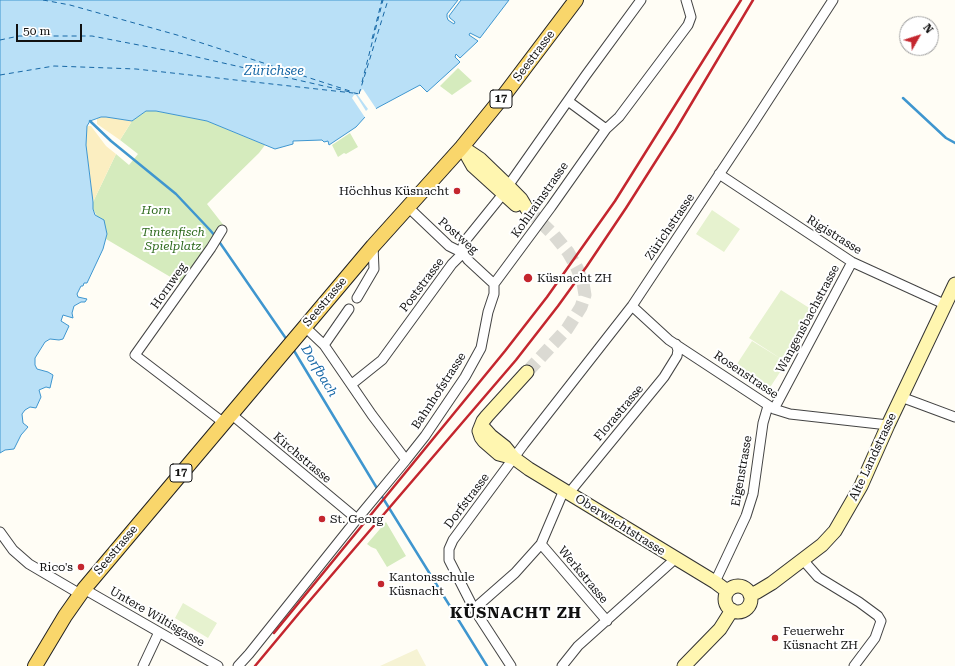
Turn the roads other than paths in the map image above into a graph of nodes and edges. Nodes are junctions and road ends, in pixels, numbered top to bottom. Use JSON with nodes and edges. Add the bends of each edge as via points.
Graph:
{"nodes":[{"id":1,"x":576,"y":0,"type":"edge"},
{"id":2,"x":641,"y":0,"type":"edge"},
{"id":3,"x":686,"y":0,"type":"edge"},
{"id":4,"x":833,"y":0,"type":"edge"},
{"id":5,"x":568,"y":101,"type":"junction"},
{"id":6,"x":606,"y":129,"type":"junction"},
{"id":7,"x":462,"y":147,"type":"junction"},
{"id":8,"x":719,"y":174,"type":"junction"},
{"id":9,"x":506,"y":190,"type":"junction"},
{"id":10,"x":408,"y":207,"type":"junction"},
{"id":11,"x":527,"y":209,"type":"tunnel mouth"},
{"id":12,"x":222,"y":230,"type":"dead end"},
{"id":13,"x":373,"y":246,"type":"junction"},
{"id":14,"x":463,"y":253,"type":"junction"},
{"id":15,"x":852,"y":262,"type":"junction"},
{"id":16,"x":494,"y":284,"type":"junction"},
{"id":17,"x":955,"y":284,"type":"edge"},
{"id":18,"x":357,"y":298,"type":"dead end"},
{"id":19,"x":944,"y":304,"type":"junction"},
{"id":20,"x":632,"y":306,"type":"junction"},
{"id":21,"x":349,"y":309,"type":"dead end"},
{"id":22,"x":301,"y":330,"type":"junction"},
{"id":23,"x":676,"y":344,"type":"junction"},
{"id":24,"x":324,"y":345,"type":"junction"},
{"id":25,"x":135,"y":355,"type":"joint"},
{"id":26,"x":527,"y":372,"type":"tunnel mouth"},
{"id":27,"x":352,"y":384,"type":"junction"},
{"id":28,"x":901,"y":397,"type":"junction"},
{"id":29,"x":771,"y":407,"type":"junction"},
{"id":30,"x":955,"y":417,"type":"edge"},
{"id":31,"x":228,"y":418,"type":"junction"},
{"id":32,"x":888,"y":425,"type":"junction"},
{"id":33,"x":514,"y":458,"type":"junction"},
{"id":34,"x":406,"y":460,"type":"junction"},
{"id":35,"x":566,"y":491,"type":"junction"},
{"id":36,"x":357,"y":519,"type":"junction"},
{"id":37,"x":0,"y":532,"type":"edge"},
{"id":38,"x":541,"y":544,"type":"junction"},
{"id":39,"x":675,"y":559,"type":"junction"},
{"id":40,"x":803,"y":560,"type":"junction"},
{"id":41,"x":715,"y":582,"type":"junction"},
{"id":42,"x":728,"y":591,"type":"junction"},
{"id":43,"x":82,"y":592,"type":"junction"},
{"id":44,"x":750,"y":595,"type":"junction"},
{"id":45,"x":474,"y":609,"type":"junction"},
{"id":46,"x":732,"y":610,"type":"junction"},
{"id":47,"x":606,"y":621,"type":"junction"},
{"id":48,"x":159,"y":632,"type":"junction"},
{"id":49,"x":35,"y":666,"type":"edge"},
{"id":50,"x":144,"y":666,"type":"edge"},
{"id":51,"x":218,"y":666,"type":"edge"},
{"id":52,"x":238,"y":666,"type":"edge"},
{"id":53,"x":511,"y":666,"type":"edge"},
{"id":54,"x":562,"y":666,"type":"edge"},
{"id":55,"x":684,"y":666,"type":"edge"},
{"id":56,"x":854,"y":666,"type":"edge"}],
"edges":[{"from":1,"to":7,"type":"main road","name":"Seestrasse","number":"17"},
{"from":2,"to":5,"type":"street","name":"Poststrasse"},
{"from":3,"to":6,"type":"street","name":"Kohlrainstrasse","via":[[691,17],[688,25],[619,117]]},
{"from":4,"to":8,"type":"street","name":"Zürichstrasse"},
{"from":5,"to":6,"type":"street"},
{"from":5,"to":9,"type":"street","name":"Poststrasse"},
{"from":6,"to":16,"type":"street","name":"Kohlrainstrasse"},
{"from":7,"to":9,"type":"main road","via":[[473,166]]},
{"from":7,"to":10,"type":"main road","name":"Seestrasse","number":"17"},
{"from":8,"to":15,"type":"street","name":"Rigistrasse"},
{"from":8,"to":20,"type":"street","name":"Zürichstrasse"},
{"from":9,"to":11,"type":"main road","via":[[516,205]]},
{"from":9,"to":14,"type":"street","name":"Poststrasse","via":[[465,241]]},
{"from":10,"to":13,"type":"main road","name":"Seestrasse","number":"17"},
{"from":10,"to":14,"type":"street","name":"Postweg","via":[[449,246]]},
{"from":12,"to":25,"type":"street","name":"Hornweg"},
{"from":13,"to":18,"type":"street","via":[[374,269]]},
{"from":13,"to":22,"type":"main road","name":"Seestrasse","number":"17"},
{"from":14,"to":16,"type":"street","name":"Postweg"},
{"from":14,"to":27,"type":"street","name":"Poststrasse","via":[[452,264],[382,360]]},
{"from":15,"to":19,"type":"street","name":"Rigistrasse"},
{"from":15,"to":29,"type":"street","name":"Wangensbachstrasse"},
{"from":16,"to":34,"type":"street","name":"Bahnhofstrasse","via":[[481,348],[465,377]]},
{"from":17,"to":19,"type":"main road","name":"Alte Landstrasse"},
{"from":19,"to":28,"type":"main road","name":"Alte Landstrasse"},
{"from":20,"to":23,"type":"street","name":"Rosenstrasse"},
{"from":20,"to":33,"type":"street","name":"Zürichstrasse"},
{"from":21,"to":24,"type":"street"},
{"from":22,"to":24,"type":"street"},
{"from":22,"to":31,"type":"main road","name":"Seestrasse","number":"17"},
{"from":23,"to":29,"type":"street","name":"Rosenstrasse"},
{"from":23,"to":35,"type":"street","name":"Florastrasse","via":[[677,356],[664,376]]},
{"from":24,"to":27,"type":"street"},
{"from":25,"to":31,"type":"street","name":"Kirchstrasse"},
{"from":26,"to":33,"type":"main road","name":"Oberwachtstrasse","via":[[487,416],[479,431],[484,440],[499,454]]},
{"from":27,"to":34,"type":"street"},
{"from":28,"to":30,"type":"street"},
{"from":28,"to":32,"type":"main road","name":"Alte Landstrasse"},
{"from":29,"to":32,"type":"street","name":"Rosenstrasse","via":[[790,414]]},
{"from":29,"to":41,"type":"street","name":"Eigenstrasse","via":[[763,423],[753,494],[746,516]]},
{"from":31,"to":36,"type":"street","name":"Kirchstrasse"},
{"from":31,"to":43,"type":"main road","name":"Seestrasse","number":"17"},
{"from":32,"to":40,"type":"main road","name":"Alte Landstrasse","via":[[842,520],[827,540]]},
{"from":33,"to":35,"type":"main road","name":"Oberwachtstrasse"},
{"from":33,"to":45,"type":"street","name":"Dorfstrasse","via":[[449,548],[449,560]]},
{"from":34,"to":36,"type":"street","name":"Bahnhofstrasse"},
{"from":35,"to":38,"type":"street","name":"Florastrasse"},
{"from":35,"to":39,"type":"main road","name":"Oberwachtstrasse"},
{"from":36,"to":52,"type":"street","name":"Bahnhofstrasse"},
{"from":37,"to":43,"type":"street","name":"Untere Wiltisgasse","via":[[13,550],[29,564]]},
{"from":38,"to":45,"type":"street","name":"Florastrasse","via":[[515,573]]},
{"from":38,"to":47,"type":"street","name":"Werkstrasse"},
{"from":39,"to":41,"type":"main road","name":"Oberwachtstrasse"},
{"from":39,"to":47,"type":"street"},
{"from":40,"to":44,"type":"main road","name":"Alte Landstrasse","via":[[772,583]]},
{"from":40,"to":56,"type":"street","via":[[818,577],[859,602],[881,621],[875,638]]},
{"from":41,"to":42,"type":"main road","name":"Oberwachtstrasse"},
{"from":42,"to":44,"type":"main road","via":[[740,586]]},
{"from":42,"to":46,"type":"main road","via":[[725,599]]},
{"from":43,"to":48,"type":"street","name":"Untere Wiltisgasse"},
{"from":43,"to":49,"type":"main road","name":"Seestrasse","number":"17"},
{"from":44,"to":46,"type":"main road","via":[[750,602],[746,608]]},
{"from":45,"to":53,"type":"street","name":"Dorfstrasse"},
{"from":46,"to":55,"type":"main road","via":[[720,628]]},
{"from":47,"to":54,"type":"street","via":[[578,646]]},
{"from":48,"to":50,"type":"street"},
{"from":48,"to":51,"type":"street","name":"Untere Wiltisgasse"}]}
